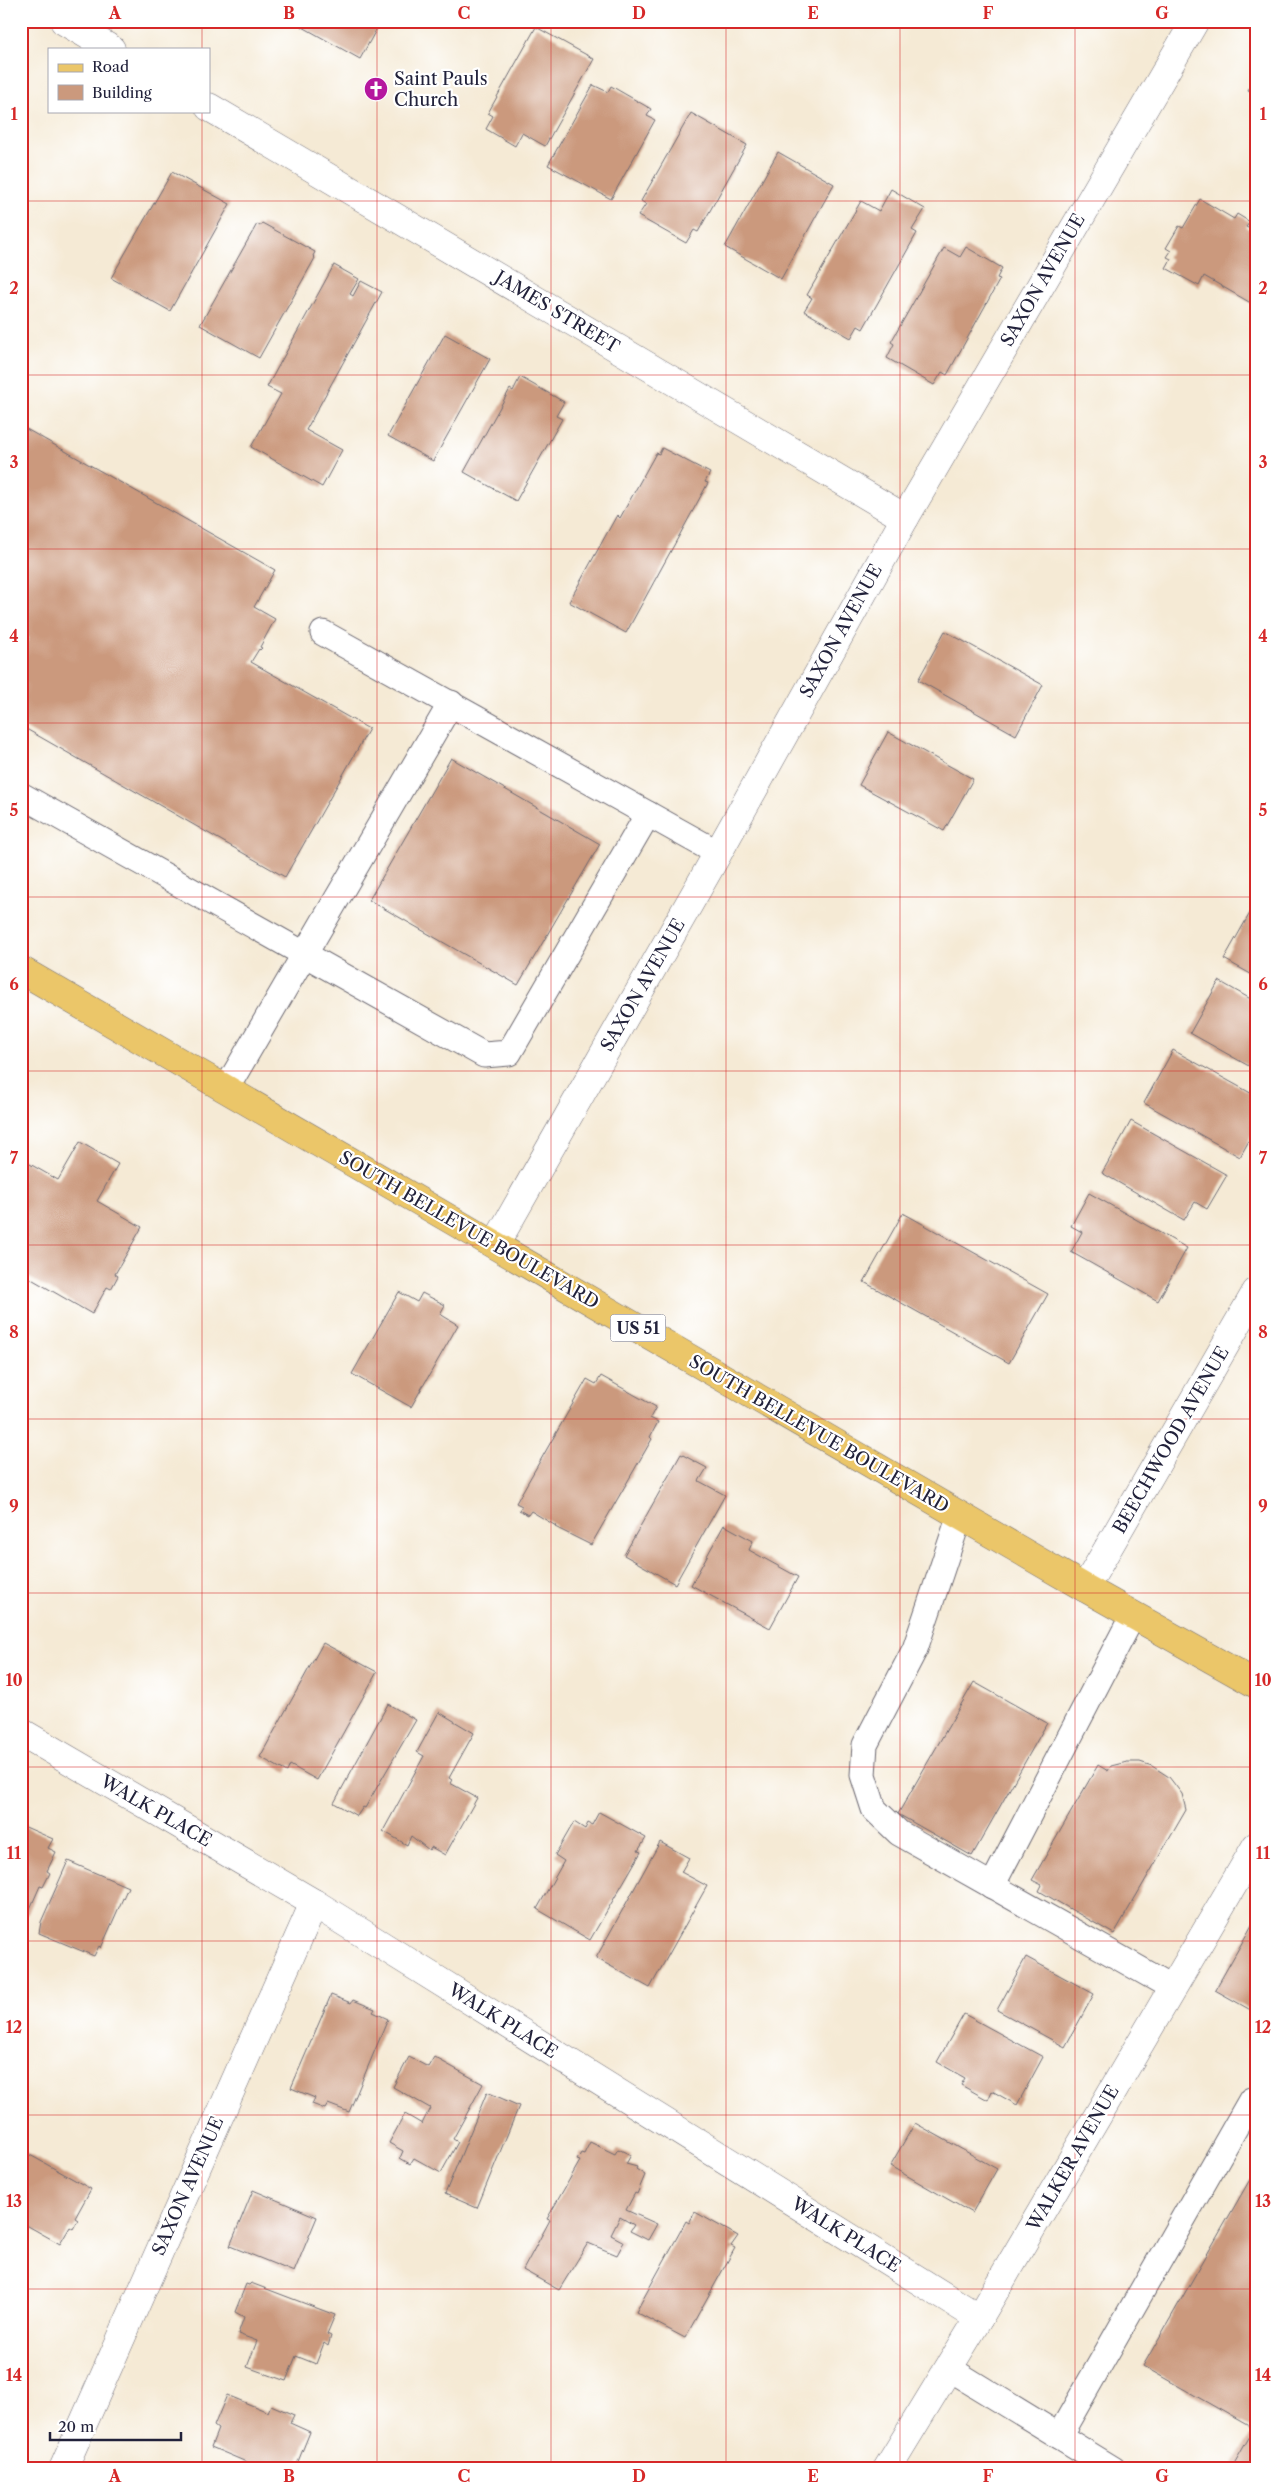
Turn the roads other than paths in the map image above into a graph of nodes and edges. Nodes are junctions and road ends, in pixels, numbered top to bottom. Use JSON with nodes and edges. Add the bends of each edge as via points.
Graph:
{"nodes":[{"id":1,"x":64,"y":21,"type":"edge"},
{"id":2,"x":1195,"y":21,"type":"edge"},
{"id":3,"x":108,"y":48,"type":"edge"},
{"id":4,"x":210,"y":108,"type":"edge"},
{"id":5,"x":904,"y":518,"type":"junction"},
{"id":6,"x":322,"y":633,"type":"dead end"},
{"id":7,"x":451,"y":703,"type":"junction"},
{"id":8,"x":21,"y":795,"type":"edge"},
{"id":9,"x":648,"y":814,"type":"junction"},
{"id":10,"x":718,"y":853,"type":"junction"},
{"id":11,"x":305,"y":955,"type":"junction"},
{"id":12,"x":21,"y":970,"type":"edge"},
{"id":13,"x":226,"y":1089,"type":"junction"},
{"id":14,"x":494,"y":1245,"type":"junction"},
{"id":15,"x":1256,"y":1292,"type":"edge"},
{"id":16,"x":960,"y":1515,"type":"junction"},
{"id":17,"x":1085,"y":1588,"type":"junction"},
{"id":18,"x":1133,"y":1615,"type":"junction"},
{"id":19,"x":1256,"y":1684,"type":"edge"},
{"id":20,"x":21,"y":1732,"type":"edge"},
{"id":21,"x":1256,"y":1846,"type":"edge"},
{"id":22,"x":992,"y":1886,"type":"junction"},
{"id":23,"x":314,"y":1903,"type":"junction"},
{"id":24,"x":1173,"y":1988,"type":"junction"},
{"id":25,"x":1251,"y":2100,"type":"dead end"},
{"id":26,"x":979,"y":2318,"type":"junction"},
{"id":27,"x":948,"y":2368,"type":"junction"},
{"id":28,"x":1059,"y":2436,"type":"junction"},
{"id":29,"x":63,"y":2469,"type":"edge"},
{"id":30,"x":887,"y":2469,"type":"edge"},
{"id":31,"x":1113,"y":2469,"type":"edge"}],
"edges":[{"from":1,"to":3,"type":"street"},
{"from":2,"to":5,"type":"street","name":"SAXON AVENUE"},
{"from":4,"to":5,"type":"street","name":"JAMES STREET"},
{"from":5,"to":10,"type":"street","name":"SAXON AVENUE"},
{"from":6,"to":7,"type":"lane"},
{"from":7,"to":9,"type":"lane"},
{"from":7,"to":11,"type":"lane"},
{"from":8,"to":11,"type":"lane"},
{"from":9,"to":10,"type":"lane"},
{"from":9,"to":11,"type":"lane","via":[[509,1053],[484,1055]]},
{"from":10,"to":14,"type":"street","name":"SAXON AVENUE"},
{"from":11,"to":13,"type":"lane"},
{"from":12,"to":13,"type":"main road","name":"SOUTH BELLEVUE BOULEVARD","number":"US 51"},
{"from":13,"to":14,"type":"main road","name":"SOUTH BELLEVUE BOULEVARD","number":"US 51"},
{"from":14,"to":16,"type":"main road","name":"SOUTH BELLEVUE BOULEVARD","number":"US 51"},
{"from":15,"to":17,"type":"street","name":"BEECHWOOD AVENUE"},
{"from":16,"to":17,"type":"main road","name":"SOUTH BELLEVUE BOULEVARD","number":"US 51"},
{"from":16,"to":22,"type":"lane","via":[[915,1649],[865,1746],[863,1775],[874,1809],[899,1833]]},
{"from":17,"to":18,"type":"main road","name":"SOUTH BELLEVUE BOULEVARD","number":"US 51"},
{"from":18,"to":19,"type":"main road","name":"SOUTH BELLEVUE BOULEVARD","number":"US 51"},
{"from":18,"to":22,"type":"lane"},
{"from":20,"to":23,"type":"street","name":"WALK PLACE"},
{"from":21,"to":24,"type":"street","name":"WALKER AVENUE"},
{"from":22,"to":24,"type":"lane"},
{"from":23,"to":26,"type":"street","name":"WALK PLACE"},
{"from":23,"to":29,"type":"street","name":"SAXON AVENUE"},
{"from":24,"to":26,"type":"street","name":"WALKER AVENUE"},
{"from":25,"to":28,"type":"lane"},
{"from":26,"to":27,"type":"street","name":"WALKER AVENUE"},
{"from":27,"to":28,"type":"lane"},
{"from":27,"to":30,"type":"street","name":"WALKER AVENUE"},
{"from":28,"to":31,"type":"lane"}]}
